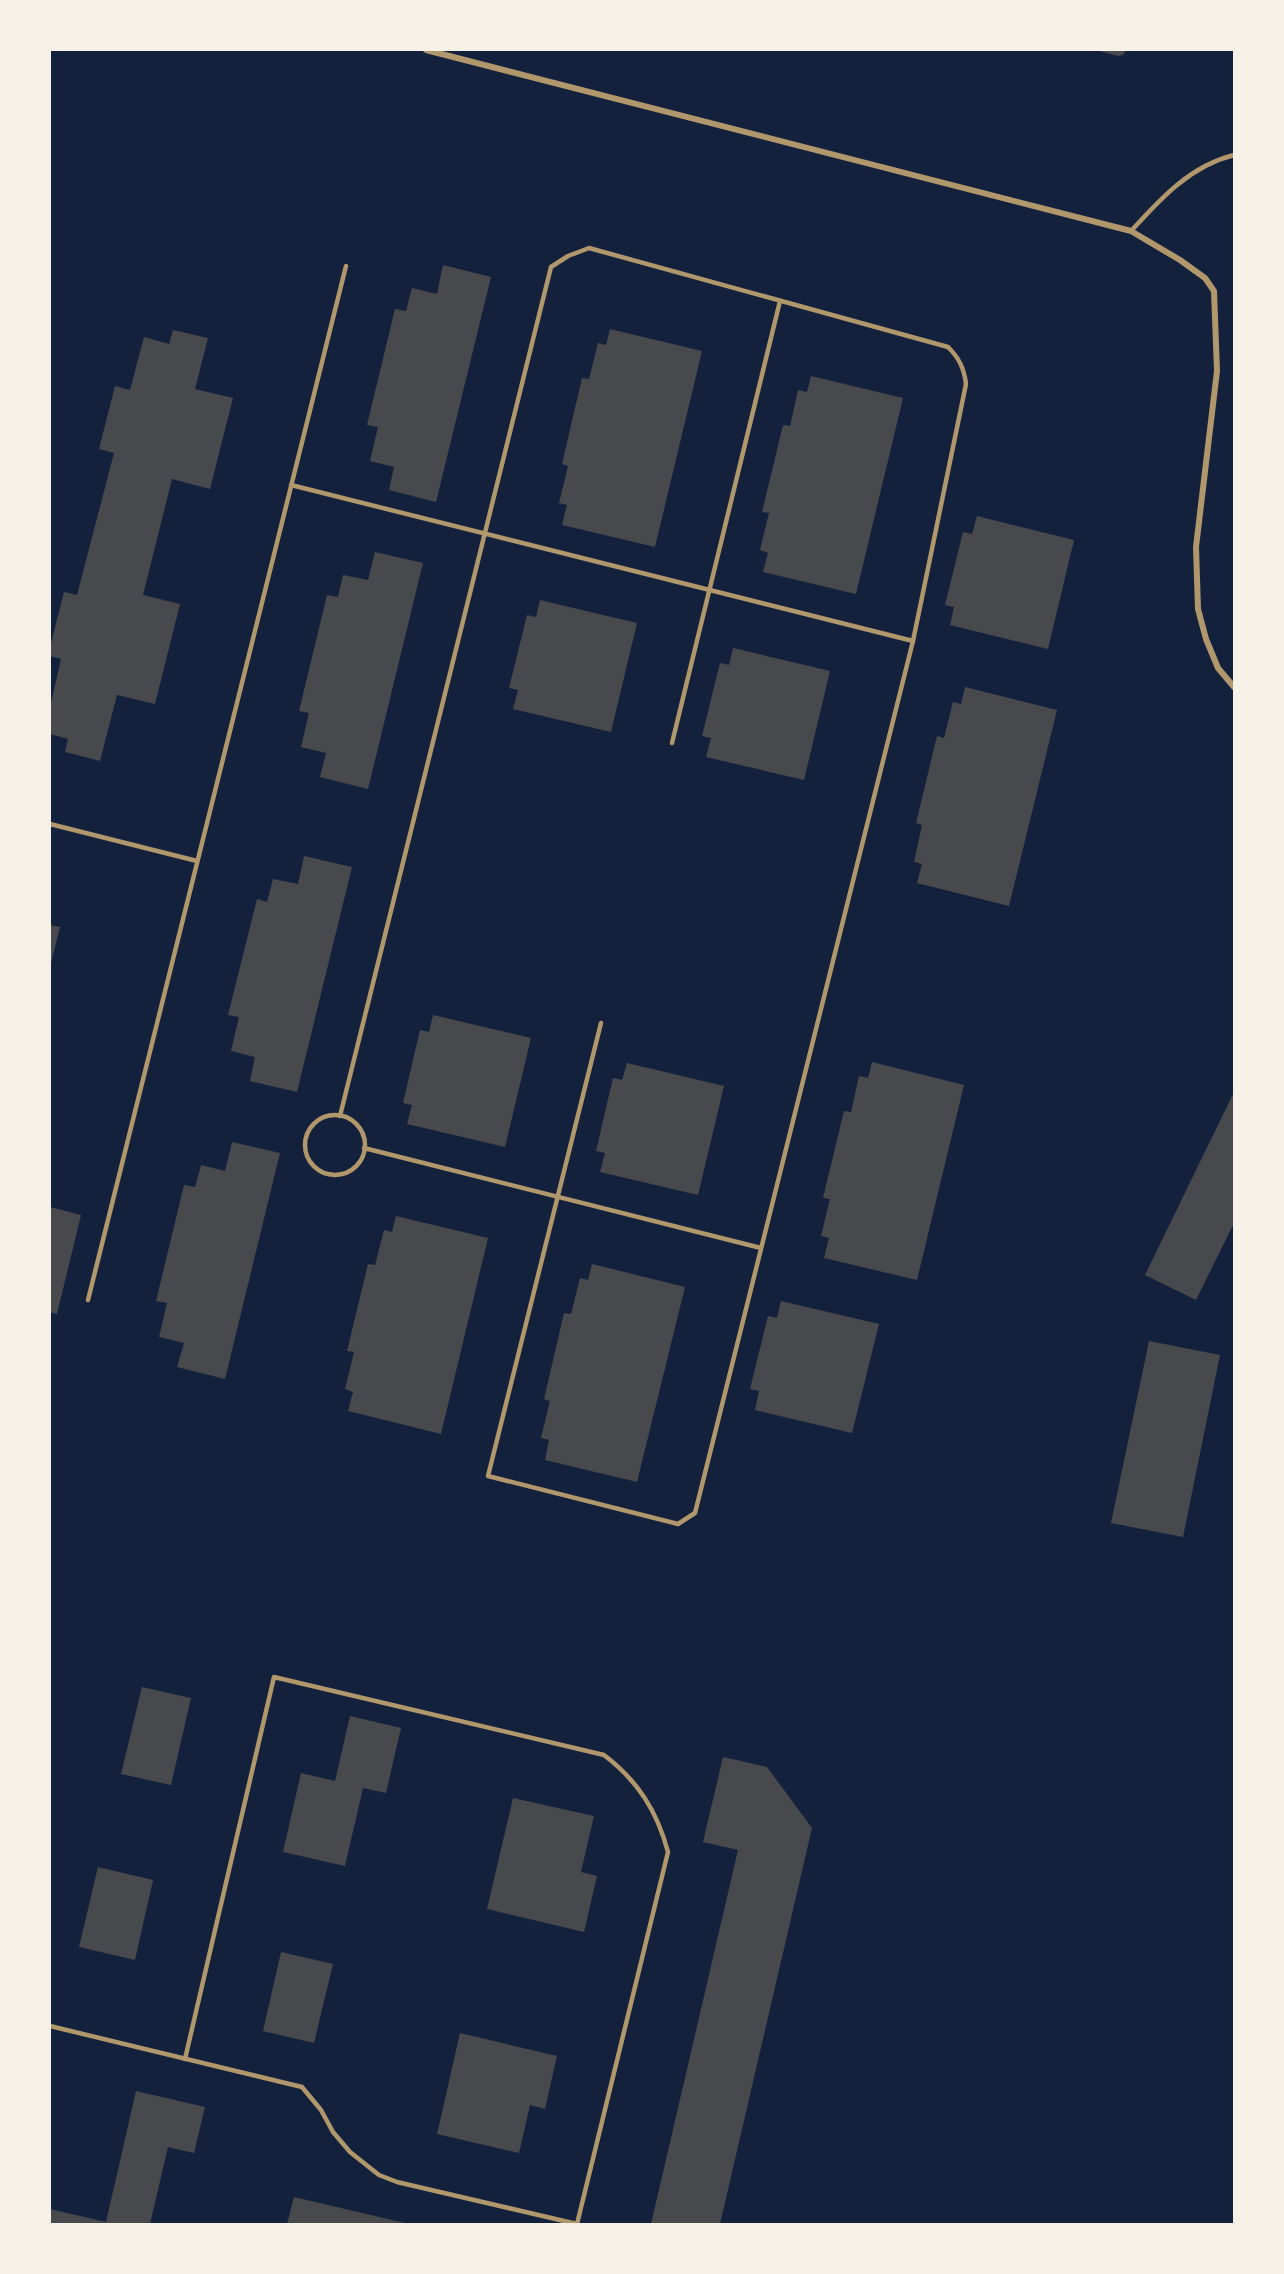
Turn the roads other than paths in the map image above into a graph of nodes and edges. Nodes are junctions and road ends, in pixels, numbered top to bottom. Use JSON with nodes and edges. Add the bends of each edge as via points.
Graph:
{"nodes":[{"id":1,"x":426,"y":50,"type":"edge"},
{"id":2,"x":1234,"y":155,"type":"edge"},
{"id":3,"x":1131,"y":231,"type":"junction"},
{"id":4,"x":346,"y":266,"type":"dead end"},
{"id":5,"x":780,"y":301,"type":"junction"},
{"id":6,"x":291,"y":486,"type":"junction"},
{"id":7,"x":485,"y":534,"type":"junction"},
{"id":8,"x":709,"y":590,"type":"junction"},
{"id":9,"x":913,"y":641,"type":"junction"},
{"id":10,"x":1234,"y":687,"type":"edge"},
{"id":11,"x":672,"y":743,"type":"dead end"},
{"id":12,"x":50,"y":824,"type":"edge"},
{"id":13,"x":197,"y":861,"type":"junction"},
{"id":14,"x":601,"y":1023,"type":"dead end"},
{"id":15,"x":340,"y":1116,"type":"junction"},
{"id":16,"x":364,"y":1148,"type":"junction"},
{"id":17,"x":557,"y":1197,"type":"junction"},
{"id":18,"x":761,"y":1248,"type":"junction"},
{"id":19,"x":88,"y":1300,"type":"dead end"},
{"id":20,"x":50,"y":2026,"type":"edge"},
{"id":21,"x":185,"y":2059,"type":"junction"},
{"id":22,"x":577,"y":2224,"type":"edge"}],
"edges":[{"from":1,"to":3,"type":"street"},
{"from":2,"to":3,"type":"lane","via":[[1200,168],[1166,193]]},
{"from":3,"to":10,"type":"street","via":[[1197,272],[1214,291],[1217,371],[1196,547],[1198,609],[1218,668]]},
{"from":4,"to":6,"type":"lane"},
{"from":5,"to":7,"type":"lane","via":[[589,248],[551,267]]},
{"from":5,"to":8,"type":"lane"},
{"from":5,"to":9,"type":"lane","via":[[948,347],[961,363],[966,384]]},
{"from":6,"to":7,"type":"lane"},
{"from":6,"to":13,"type":"lane"},
{"from":7,"to":8,"type":"lane"},
{"from":7,"to":15,"type":"lane"},
{"from":8,"to":9,"type":"lane"},
{"from":8,"to":11,"type":"lane"},
{"from":9,"to":18,"type":"lane"},
{"from":12,"to":13,"type":"lane"},
{"from":13,"to":19,"type":"lane"},
{"from":14,"to":17,"type":"lane"},
{"from":15,"to":16,"type":"lane","via":[[360,1128]]},
{"from":15,"to":16,"type":"lane","via":[[319,1120],[308,1131],[305,1146],[309,1160],[319,1171],[345,1174],[356,1167]]},
{"from":16,"to":17,"type":"lane"},
{"from":17,"to":18,"type":"lane"},
{"from":17,"to":18,"type":"lane","via":[[488,1476],[678,1524],[695,1513]]},
{"from":20,"to":21,"type":"lane"},
{"from":21,"to":22,"type":"lane","via":[[302,2087],[350,2152],[380,2175]]},
{"from":21,"to":22,"type":"lane","via":[[274,1677],[604,1755],[622,1769],[650,1804],[668,1852]]}]}
